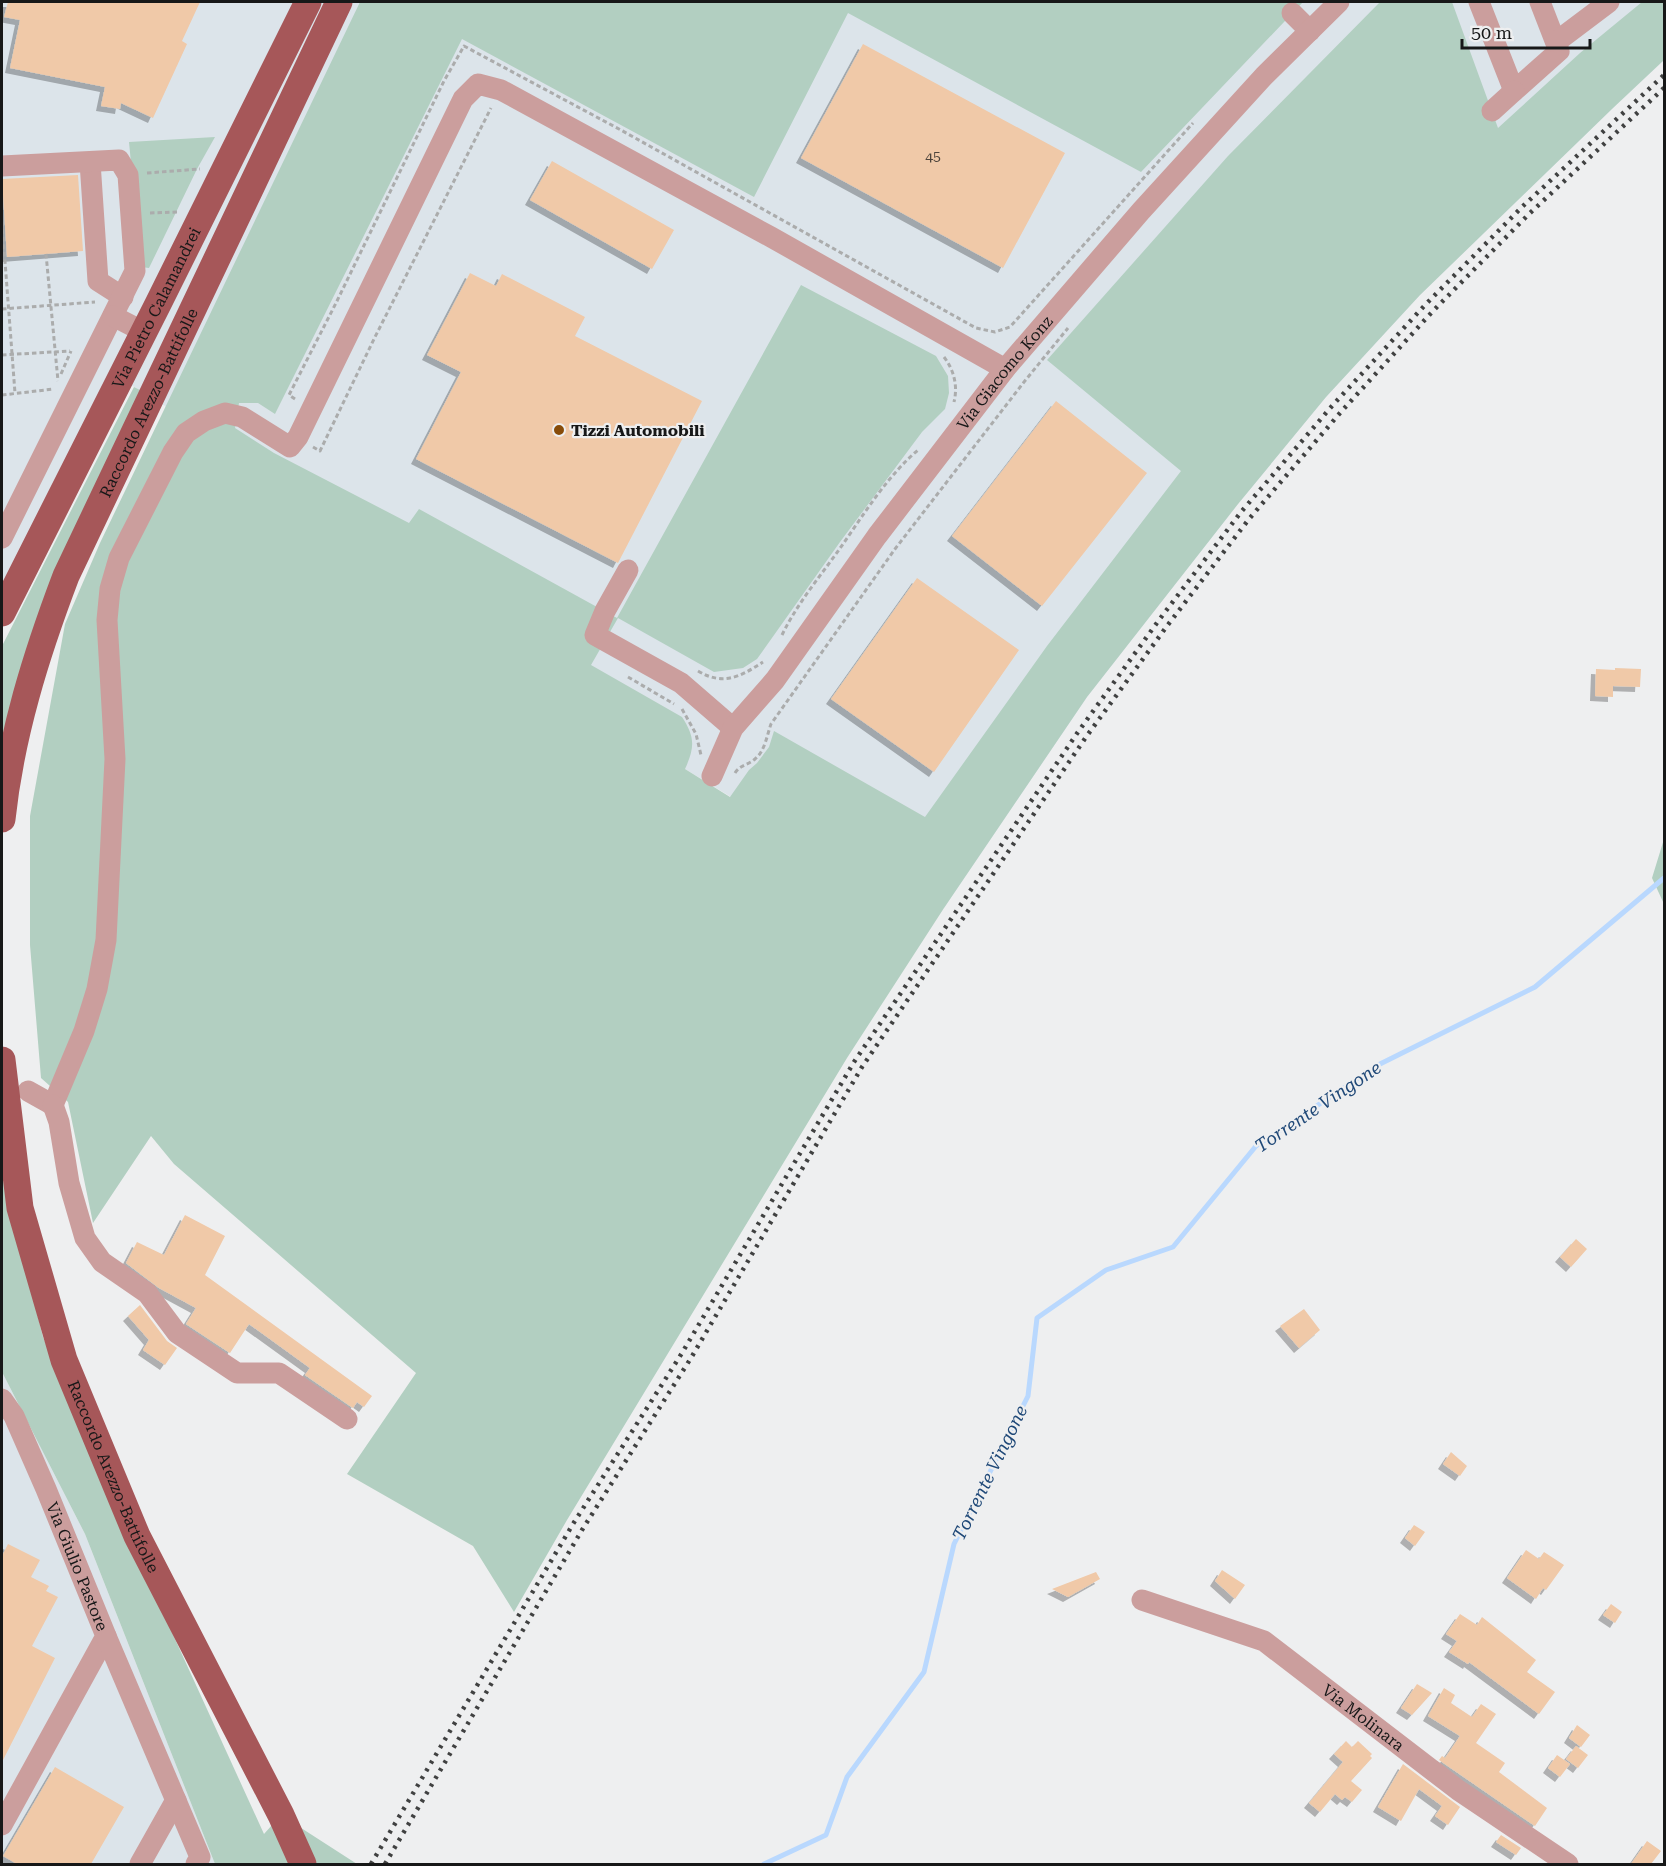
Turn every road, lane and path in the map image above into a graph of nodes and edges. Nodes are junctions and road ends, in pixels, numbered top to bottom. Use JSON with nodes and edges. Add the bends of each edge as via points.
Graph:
{"nodes":[{"id":1,"x":308,"y":2,"type":"edge"},
{"id":2,"x":339,"y":2,"type":"edge"},
{"id":3,"x":1339,"y":2,"type":"edge"},
{"id":4,"x":1479,"y":2,"type":"edge"},
{"id":5,"x":1540,"y":2,"type":"edge"},
{"id":6,"x":1609,"y":2,"type":"edge"},
{"id":7,"x":1583,"y":10,"type":"edge"},
{"id":8,"x":1292,"y":13,"type":"dead end"},
{"id":9,"x":1310,"y":31,"type":"junction"},
{"id":10,"x":1556,"y":42,"type":"junction"},
{"id":11,"x":1514,"y":91,"type":"junction"},
{"id":12,"x":492,"y":106,"type":"dead end"},
{"id":13,"x":1492,"y":111,"type":"dead end"},
{"id":14,"x":1186,"y":130,"type":"dead end"},
{"id":15,"x":90,"y":162,"type":"junction"},
{"id":16,"x":2,"y":166,"type":"edge"},
{"id":17,"x":205,"y":169,"type":"dead end"},
{"id":18,"x":128,"y":175,"type":"junction"},
{"id":19,"x":184,"y":211,"type":"dead end"},
{"id":20,"x":131,"y":214,"type":"junction"},
{"id":21,"x":2,"y":222,"type":"edge"},
{"id":22,"x":46,"y":254,"type":"dead end"},
{"id":23,"x":125,"y":293,"type":"junction"},
{"id":24,"x":158,"y":304,"type":"junction"},
{"id":25,"x":51,"y":305,"type":"junction"},
{"id":26,"x":7,"y":308,"type":"junction"},
{"id":27,"x":2,"y":309,"type":"edge"},
{"id":28,"x":106,"y":309,"type":"junction"},
{"id":29,"x":1068,"y":328,"type":"dead end"},
{"id":30,"x":144,"y":332,"type":"junction"},
{"id":31,"x":77,"y":350,"type":"dead end"},
{"id":32,"x":55,"y":352,"type":"junction"},
{"id":33,"x":940,"y":352,"type":"dead end"},
{"id":34,"x":11,"y":355,"type":"junction"},
{"id":35,"x":2,"y":356,"type":"edge"},
{"id":36,"x":1005,"y":369,"type":"junction"},
{"id":37,"x":58,"y":381,"type":"dead end"},
{"id":38,"x":54,"y":389,"type":"dead end"},
{"id":39,"x":15,"y":393,"type":"junction"},
{"id":40,"x":2,"y":395,"type":"edge"},
{"id":41,"x":302,"y":403,"type":"dead end"},
{"id":42,"x":951,"y":407,"type":"dead end"},
{"id":43,"x":298,"y":437,"type":"junction"},
{"id":44,"x":918,"y":449,"type":"dead end"},
{"id":45,"x":2,"y":538,"type":"edge"},
{"id":46,"x":628,"y":570,"type":"dead end"},
{"id":47,"x":2,"y":614,"type":"edge"},
{"id":48,"x":778,"y":643,"type":"dead end"},
{"id":49,"x":764,"y":662,"type":"dead end"},
{"id":50,"x":696,"y":670,"type":"dead end"},
{"id":51,"x":622,"y":674,"type":"dead end"},
{"id":52,"x":733,"y":728,"type":"junction"},
{"id":53,"x":712,"y":776,"type":"junction"},
{"id":54,"x":2,"y":819,"type":"edge"},
{"id":55,"x":2,"y":1060,"type":"edge"},
{"id":56,"x":28,"y":1091,"type":"dead end"},
{"id":57,"x":52,"y":1105,"type":"junction"},
{"id":58,"x":2,"y":1400,"type":"edge"},
{"id":59,"x":347,"y":1419,"type":"dead end"},
{"id":60,"x":1142,"y":1600,"type":"dead end"},
{"id":61,"x":106,"y":1636,"type":"junction"},
{"id":62,"x":176,"y":1800,"type":"junction"},
{"id":63,"x":2,"y":1825,"type":"edge"},
{"id":64,"x":140,"y":1864,"type":"edge"},
{"id":65,"x":196,"y":1864,"type":"edge"},
{"id":66,"x":303,"y":1864,"type":"edge"},
{"id":67,"x":1568,"y":1864,"type":"edge"}],
"edges":[{"from":1,"to":24,"type":"main road","name":"Via Pietro Calamandrei"},
{"from":2,"to":54,"type":"main road","name":"Raccordo Arezzo-Battifolle","via":[[66,576],[19,718]]},
{"from":3,"to":9,"type":"street","name":"Via Giacomo Konz"},
{"from":4,"to":11,"type":"street"},
{"from":5,"to":10,"type":"street"},
{"from":6,"to":7,"type":"street"},
{"from":7,"to":10,"type":"street"},
{"from":8,"to":9,"type":"street"},
{"from":9,"to":36,"type":"street","name":"Via Giacomo Konz","via":[[1141,211]]},
{"from":10,"to":11,"type":"street","via":[[1559,51]]},
{"from":11,"to":13,"type":"street"},
{"from":12,"to":43,"type":"path","via":[[320,452]]},
{"from":14,"to":41,"type":"path","via":[[1010,327],[995,332],[976,328],[464,46],[289,395]]},
{"from":15,"to":16,"type":"street"},
{"from":15,"to":18,"type":"street","via":[[119,160]]},
{"from":15,"to":23,"type":"street","via":[[98,281]]},
{"from":17,"to":18,"type":"path"},
{"from":18,"to":20,"type":"street"},
{"from":19,"to":20,"type":"path"},
{"from":20,"to":23,"type":"street","via":[[135,271]]},
{"from":21,"to":26,"type":"path"},
{"from":22,"to":25,"type":"path"},
{"from":23,"to":24,"type":"street"},
{"from":23,"to":28,"type":"street"},
{"from":24,"to":30,"type":"main road","name":"Via Pietro Calamandrei"},
{"from":25,"to":26,"type":"path"},
{"from":25,"to":28,"type":"path"},
{"from":25,"to":32,"type":"path"},
{"from":26,"to":27,"type":"path"},
{"from":26,"to":34,"type":"path"},
{"from":28,"to":30,"type":"street"},
{"from":28,"to":45,"type":"street"},
{"from":29,"to":53,"type":"path","via":[[896,549],[771,724],[756,759],[739,768],[727,786]]},
{"from":30,"to":47,"type":"main road","name":"Via Pietro Calamandrei"},
{"from":31,"to":32,"type":"path"},
{"from":32,"to":34,"type":"path"},
{"from":32,"to":37,"type":"path"},
{"from":33,"to":42,"type":"path","via":[[950,364],[956,383],[956,400]]},
{"from":34,"to":35,"type":"path"},
{"from":34,"to":39,"type":"path"},
{"from":36,"to":43,"type":"street","via":[[501,90],[478,84],[464,99]]},
{"from":36,"to":52,"type":"street","name":"Via Giacomo Konz","via":[[877,536],[775,680]]},
{"from":38,"to":39,"type":"path"},
{"from":39,"to":40,"type":"path"},
{"from":43,"to":57,"type":"street","via":[[290,447],[242,417],[225,413],[186,433],[119,558],[107,620],[115,759],[106,940],[84,1031]]},
{"from":44,"to":48,"type":"path","via":[[903,463],[845,541]]},
{"from":46,"to":52,"type":"street","via":[[595,635],[681,683]]},
{"from":49,"to":50,"type":"path","via":[[744,675],[723,680]]},
{"from":51,"to":53,"type":"path","via":[[681,708],[696,734],[701,756],[696,765]]},
{"from":52,"to":53,"type":"street","name":"Via Giacomo Konz"},
{"from":55,"to":66,"type":"main road","name":"Raccordo Arezzo-Battifolle","via":[[20,1208],[64,1360],[137,1536]]},
{"from":56,"to":57,"type":"street"},
{"from":57,"to":59,"type":"street","via":[[85,1238],[102,1263],[147,1293],[177,1334],[237,1373],[279,1373]]},
{"from":58,"to":61,"type":"street","name":"Via Giulio Pastore","via":[[14,1416]]},
{"from":60,"to":67,"type":"street","name":"Via Molinara","via":[[1264,1641],[1458,1790]]},
{"from":61,"to":62,"type":"street"},
{"from":61,"to":63,"type":"street","name":"Via Giulio Pastore"},
{"from":62,"to":64,"type":"street"},
{"from":62,"to":65,"type":"street","via":[[200,1857]]}]}
